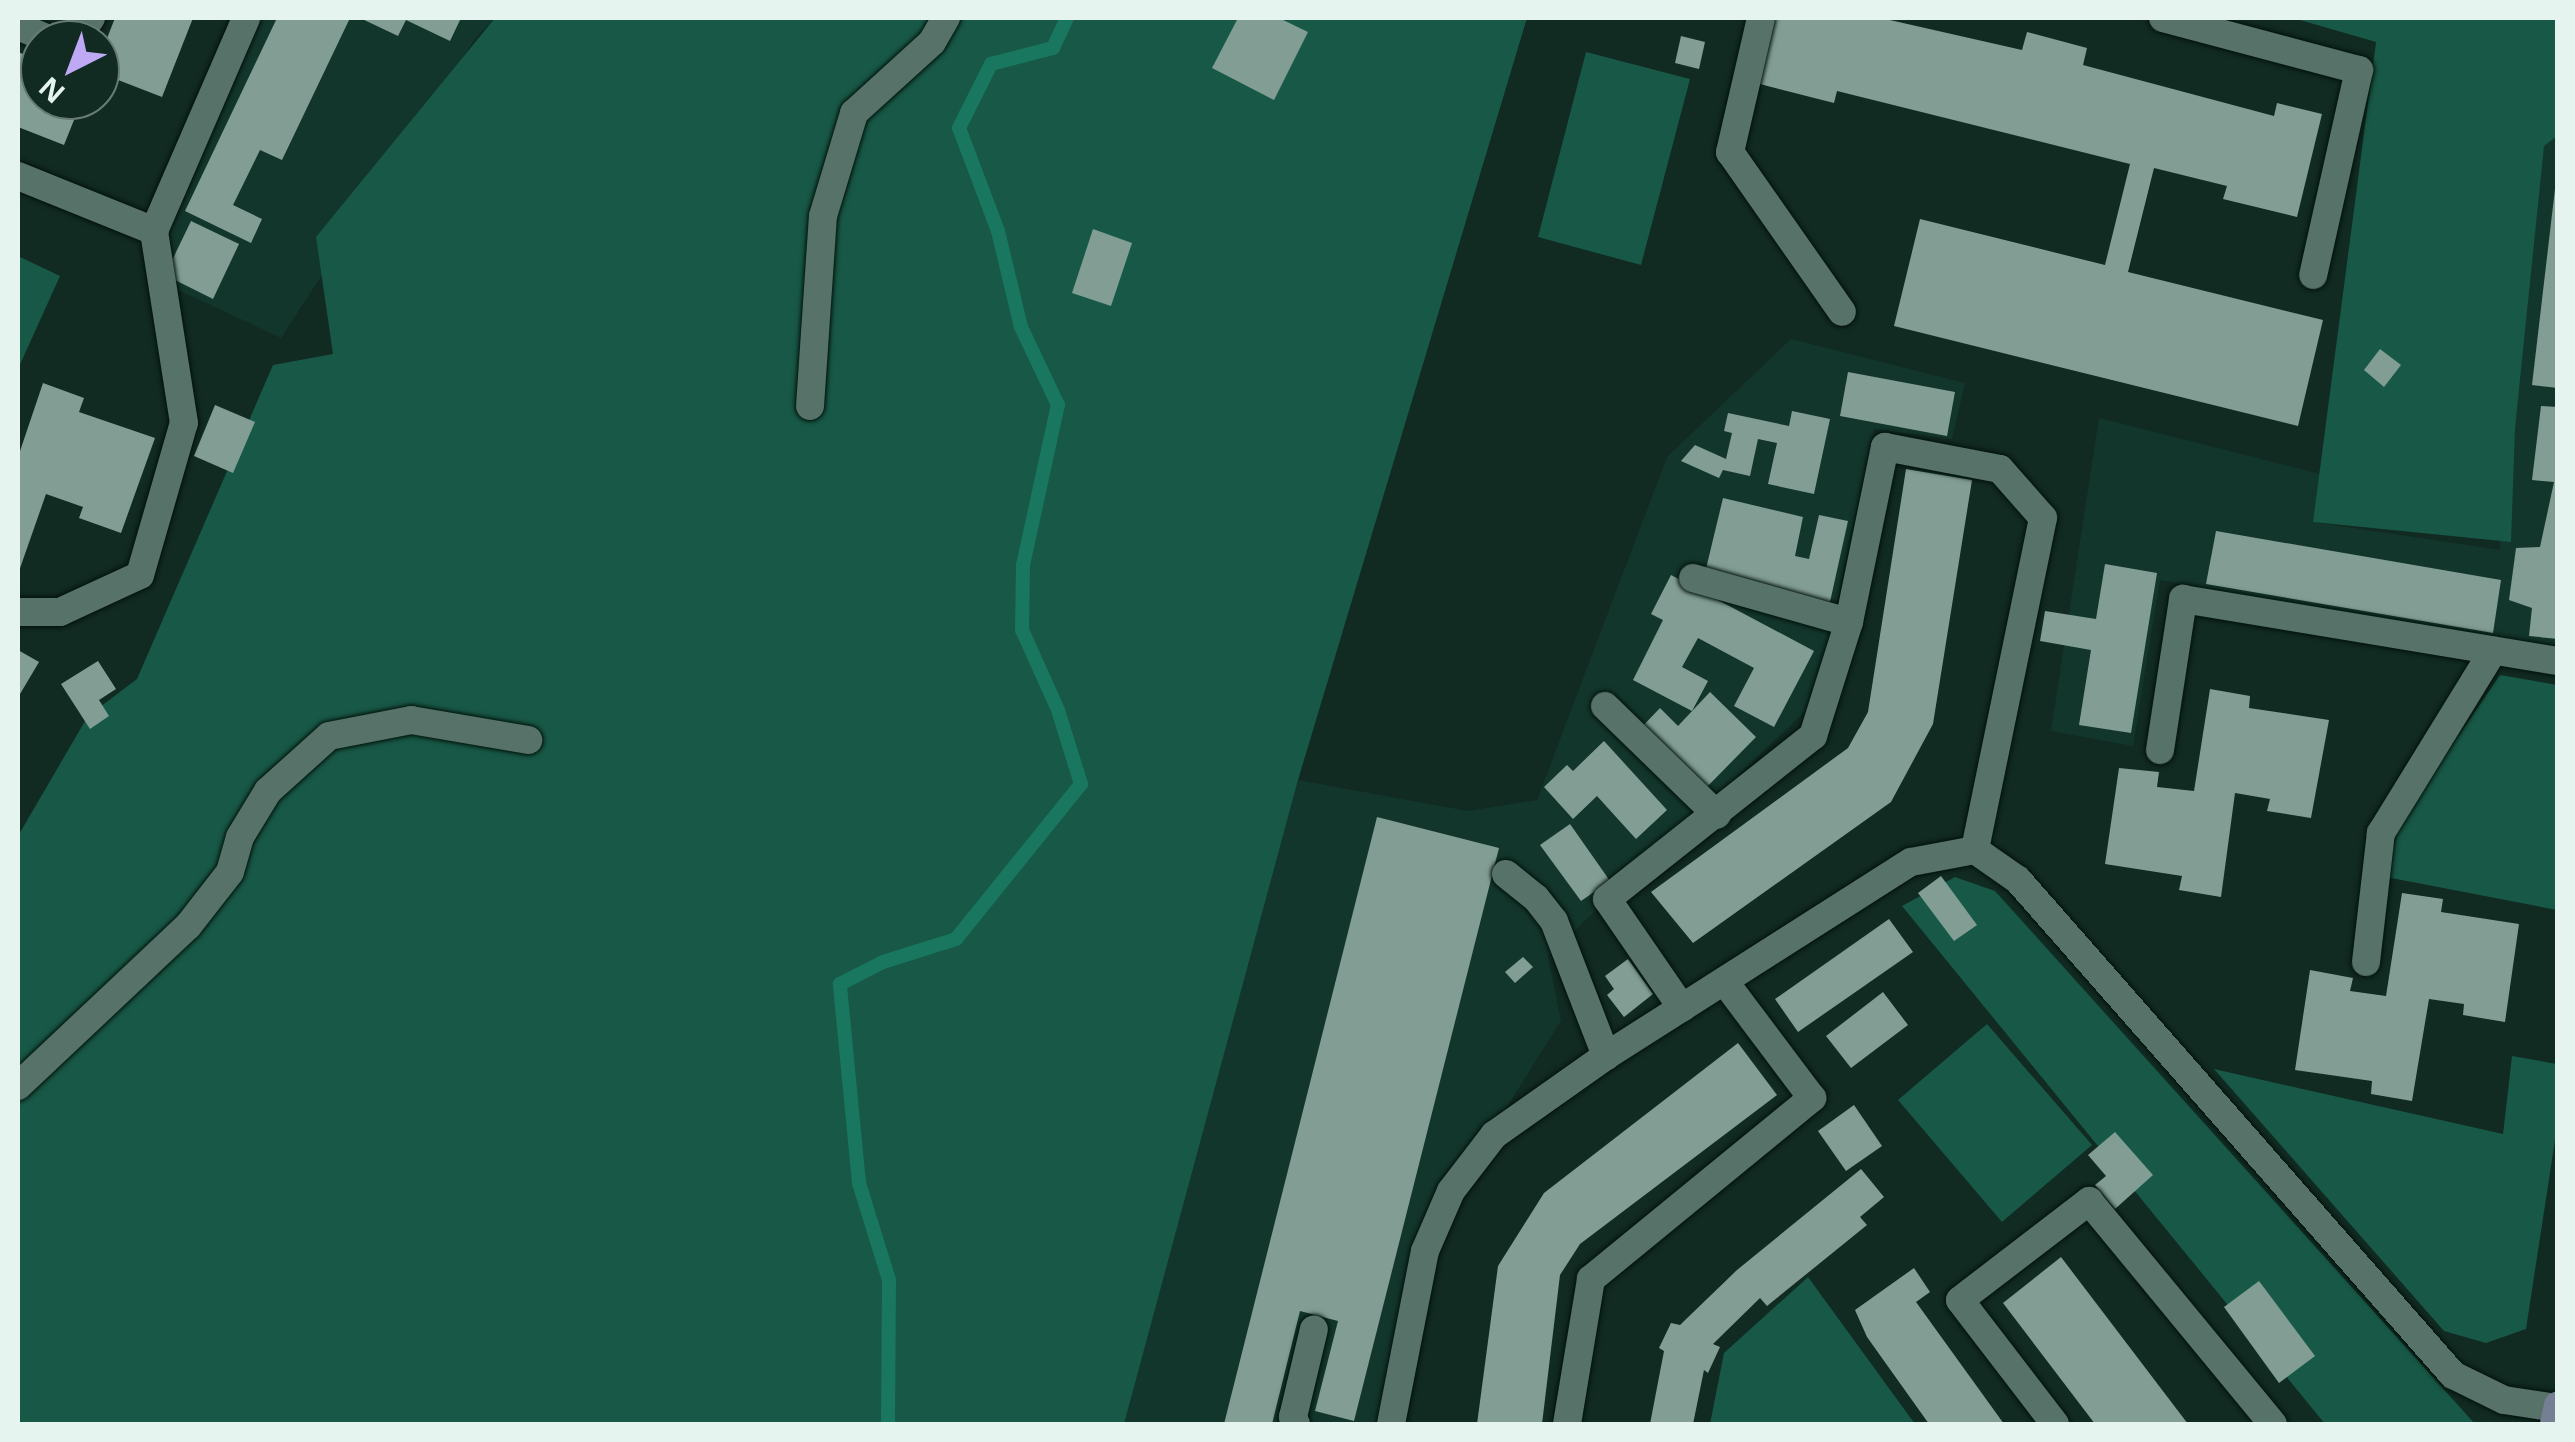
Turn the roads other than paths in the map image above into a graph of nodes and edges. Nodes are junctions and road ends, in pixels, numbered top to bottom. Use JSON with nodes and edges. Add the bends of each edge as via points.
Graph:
{"nodes":[{"id":1,"x":246,"y":18,"type":"edge"},
{"id":2,"x":946,"y":18,"type":"edge"},
{"id":3,"x":1761,"y":18,"type":"edge"},
{"id":4,"x":2163,"y":18,"type":"edge"},
{"id":5,"x":18,"y":176,"type":"edge"},
{"id":6,"x":154,"y":231,"type":"junction"},
{"id":7,"x":2313,"y":275,"type":"dead end"},
{"id":8,"x":1842,"y":312,"type":"dead end"},
{"id":9,"x":810,"y":406,"type":"dead end"},
{"id":10,"x":1694,"y":578,"type":"dead end"},
{"id":11,"x":18,"y":612,"type":"edge"},
{"id":12,"x":1849,"y":622,"type":"junction"},
{"id":13,"x":2493,"y":651,"type":"junction"},
{"id":14,"x":2558,"y":661,"type":"edge"},
{"id":15,"x":1605,"y":706,"type":"dead end"},
{"id":16,"x":528,"y":740,"type":"dead end"},
{"id":17,"x":2160,"y":750,"type":"dead end"},
{"id":18,"x":1717,"y":815,"type":"junction"},
{"id":19,"x":1975,"y":850,"type":"junction"},
{"id":20,"x":1506,"y":874,"type":"dead end"},
{"id":21,"x":2366,"y":962,"type":"dead end"},
{"id":22,"x":1725,"y":982,"type":"junction"},
{"id":23,"x":1682,"y":1008,"type":"junction"},
{"id":24,"x":1606,"y":1056,"type":"junction"},
{"id":25,"x":18,"y":1086,"type":"edge"},
{"id":26,"x":1314,"y":1329,"type":"dead end"},
{"id":27,"x":2557,"y":1406,"type":"edge"},
{"id":28,"x":1296,"y":1424,"type":"edge"},
{"id":29,"x":1391,"y":1424,"type":"edge"},
{"id":30,"x":1566,"y":1424,"type":"edge"},
{"id":31,"x":2055,"y":1424,"type":"edge"},
{"id":32,"x":2273,"y":1424,"type":"edge"},
{"id":33,"x":2554,"y":1424,"type":"edge"}],
"edges":[{"from":1,"to":6,"type":"street"},
{"from":2,"to":9,"type":"street","via":[[932,42],[854,112],[823,216]]},
{"from":3,"to":8,"type":"street","via":[[1730,152]]},
{"from":4,"to":7,"type":"street","via":[[2359,70]]},
{"from":5,"to":6,"type":"street"},
{"from":6,"to":11,"type":"street","via":[[184,423],[140,575],[60,612]]},
{"from":10,"to":12,"type":"street"},
{"from":12,"to":18,"type":"street","via":[[1813,736]]},
{"from":12,"to":19,"type":"street","via":[[1885,447],[2000,469],[2043,518]]},
{"from":13,"to":14,"type":"street"},
{"from":13,"to":17,"type":"street","via":[[2183,599]]},
{"from":13,"to":21,"type":"street","via":[[2381,833]]},
{"from":15,"to":18,"type":"street"},
{"from":16,"to":25,"type":"street","via":[[412,720],[329,736],[268,791],[240,837],[230,872],[188,926]]},
{"from":18,"to":23,"type":"street","via":[[1606,900]]},
{"from":19,"to":22,"type":"street","via":[[1910,862]]},
{"from":19,"to":27,"type":"street","via":[[2018,880],[2454,1374],[2504,1400]]},
{"from":20,"to":24,"type":"street","via":[[1554,921]]},
{"from":22,"to":23,"type":"street"},
{"from":22,"to":30,"type":"street","via":[[1812,1098],[1591,1278]]},
{"from":23,"to":24,"type":"street"},
{"from":24,"to":29,"type":"street","via":[[1494,1135],[1451,1191],[1425,1251]]},
{"from":26,"to":28,"type":"street"},
{"from":27,"to":33,"type":"main road"},
{"from":31,"to":32,"type":"street","via":[[1960,1300],[2090,1201]]}]}
